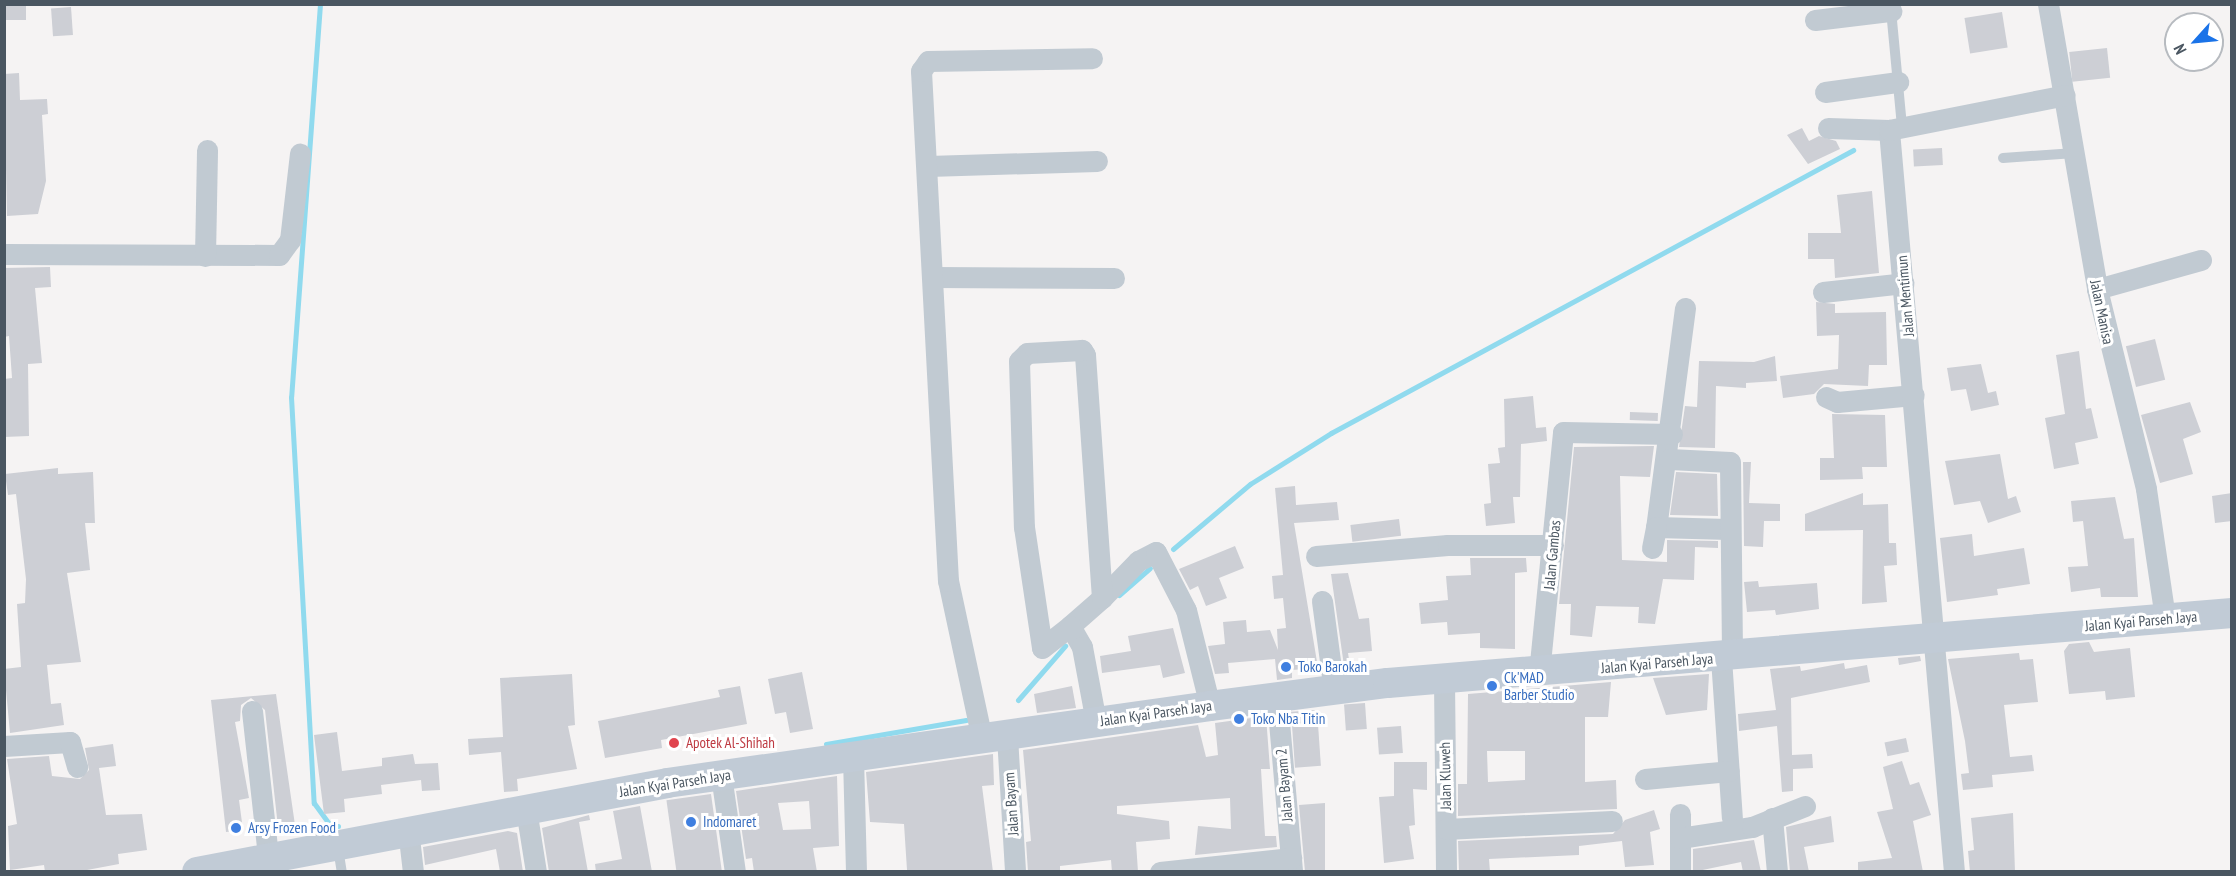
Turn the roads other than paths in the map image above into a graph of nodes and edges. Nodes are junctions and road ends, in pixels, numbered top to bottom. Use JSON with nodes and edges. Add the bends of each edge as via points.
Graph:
{"nodes":[{"id":1,"x":2048,"y":4,"type":"edge"},
{"id":2,"x":1891,"y":8,"type":"edge"},
{"id":3,"x":1815,"y":20,"type":"dead end"},
{"id":4,"x":1092,"y":58,"type":"dead end"},
{"id":5,"x":1898,"y":82,"type":"junction"},
{"id":6,"x":1825,"y":92,"type":"dead end"},
{"id":7,"x":2065,"y":95,"type":"junction"},
{"id":8,"x":1828,"y":128,"type":"dead end"},
{"id":9,"x":1895,"y":128,"type":"junction"},
{"id":10,"x":207,"y":150,"type":"dead end"},
{"id":11,"x":2075,"y":153,"type":"junction"},
{"id":12,"x":300,"y":154,"type":"dead end"},
{"id":13,"x":2003,"y":158,"type":"dead end"},
{"id":14,"x":1097,"y":161,"type":"dead end"},
{"id":15,"x":928,"y":166,"type":"junction"},
{"id":16,"x":4,"y":254,"type":"edge"},
{"id":17,"x":205,"y":256,"type":"junction"},
{"id":18,"x":2201,"y":260,"type":"dead end"},
{"id":19,"x":934,"y":277,"type":"junction"},
{"id":20,"x":1114,"y":278,"type":"dead end"},
{"id":21,"x":1904,"y":283,"type":"junction"},
{"id":22,"x":2097,"y":289,"type":"junction"},
{"id":23,"x":1823,"y":292,"type":"dead end"},
{"id":24,"x":1685,"y":308,"type":"dead end"},
{"id":25,"x":1914,"y":395,"type":"junction"},
{"id":26,"x":1826,"y":397,"type":"dead end"},
{"id":27,"x":1672,"y":434,"type":"junction"},
{"id":28,"x":1669,"y":459,"type":"junction"},
{"id":29,"x":1656,"y":527,"type":"junction"},
{"id":30,"x":1728,"y":529,"type":"junction"},
{"id":31,"x":1553,"y":545,"type":"junction"},
{"id":32,"x":1652,"y":548,"type":"dead end"},
{"id":33,"x":1316,"y":556,"type":"dead end"},
{"id":34,"x":1102,"y":598,"type":"junction"},
{"id":35,"x":1322,"y":601,"type":"dead end"},
{"id":36,"x":2232,"y":613,"type":"edge"},
{"id":37,"x":2165,"y":618,"type":"junction"},
{"id":38,"x":1070,"y":626,"type":"junction"},
{"id":39,"x":1934,"y":641,"type":"junction"},
{"id":40,"x":1727,"y":657,"type":"junction"},
{"id":41,"x":1539,"y":673,"type":"junction"},
{"id":42,"x":1444,"y":680,"type":"junction"},
{"id":43,"x":1334,"y":691,"type":"junction"},
{"id":44,"x":1277,"y":699,"type":"junction"},
{"id":45,"x":1210,"y":705,"type":"junction"},
{"id":46,"x":252,"y":711,"type":"dead end"},
{"id":47,"x":1096,"y":722,"type":"junction"},
{"id":48,"x":994,"y":738,"type":"junction"},
{"id":49,"x":4,"y":746,"type":"edge"},
{"id":50,"x":853,"y":757,"type":"junction"},
{"id":51,"x":77,"y":767,"type":"dead end"},
{"id":52,"x":1729,"y":771,"type":"junction"},
{"id":53,"x":722,"y":775,"type":"junction"},
{"id":54,"x":1645,"y":779,"type":"dead end"},
{"id":55,"x":1805,"y":806,"type":"dead end"},
{"id":56,"x":526,"y":809,"type":"junction"},
{"id":57,"x":1680,"y":814,"type":"dead end"},
{"id":58,"x":1732,"y":818,"type":"dead end"},
{"id":59,"x":1772,"y":818,"type":"junction"},
{"id":60,"x":1612,"y":821,"type":"dead end"},
{"id":61,"x":408,"y":829,"type":"junction"},
{"id":62,"x":1446,"y":829,"type":"junction"},
{"id":63,"x":1680,"y":838,"type":"junction"},
{"id":64,"x":268,"y":856,"type":"junction"},
{"id":65,"x":340,"y":857,"type":"edge"},
{"id":66,"x":1291,"y":865,"type":"edge"},
{"id":67,"x":197,"y":872,"type":"edge"},
{"id":68,"x":413,"y":872,"type":"edge"},
{"id":69,"x":536,"y":872,"type":"edge"},
{"id":70,"x":735,"y":872,"type":"edge"},
{"id":71,"x":856,"y":872,"type":"edge"},
{"id":72,"x":1015,"y":872,"type":"edge"},
{"id":73,"x":1160,"y":872,"type":"edge"},
{"id":74,"x":1446,"y":872,"type":"edge"},
{"id":75,"x":1680,"y":872,"type":"edge"},
{"id":76,"x":1777,"y":872,"type":"edge"},
{"id":77,"x":1954,"y":872,"type":"edge"}],
"edges":[{"from":1,"to":7,"type":"street","name":"Jalan Manisa"},
{"from":2,"to":3,"type":"street"},
{"from":2,"to":5,"type":"lane"},
{"from":4,"to":15,"type":"street","name":"Jalan Bayam","via":[[922,64]]},
{"from":5,"to":6,"type":"street"},
{"from":5,"to":9,"type":"lane"},
{"from":7,"to":9,"type":"street"},
{"from":7,"to":11,"type":"street","name":"Jalan Manisa"},
{"from":8,"to":9,"type":"street"},
{"from":9,"to":21,"type":"street","name":"Jalan Mentimun"},
{"from":10,"to":17,"type":"street"},
{"from":11,"to":13,"type":"lane"},
{"from":11,"to":22,"type":"street","name":"Jalan Manisa"},
{"from":12,"to":17,"type":"street","via":[[288,249],[269,257]]},
{"from":14,"to":15,"type":"street"},
{"from":15,"to":19,"type":"street","name":"Jalan Bayam"},
{"from":16,"to":17,"type":"street"},
{"from":18,"to":22,"type":"street"},
{"from":19,"to":20,"type":"street"},
{"from":19,"to":48,"type":"street","name":"Jalan Bayam","via":[[948,581]]},
{"from":21,"to":23,"type":"street"},
{"from":21,"to":25,"type":"street","name":"Jalan Mentimun"},
{"from":22,"to":37,"type":"street","name":"Jalan Manisa","via":[[2146,489]]},
{"from":24,"to":27,"type":"street"},
{"from":25,"to":26,"type":"street","via":[[1837,402]]},
{"from":25,"to":39,"type":"street","name":"Jalan Mentimun"},
{"from":27,"to":28,"type":"street"},
{"from":27,"to":31,"type":"street","name":"Jalan Gambas","via":[[1566,430],[1562,437]]},
{"from":28,"to":29,"type":"street"},
{"from":28,"to":30,"type":"street","via":[[1729,461]]},
{"from":29,"to":30,"type":"street"},
{"from":29,"to":32,"type":"street"},
{"from":30,"to":40,"type":"street"},
{"from":31,"to":33,"type":"street","via":[[1448,545]]},
{"from":31,"to":41,"type":"street","name":"Jalan Gambas"},
{"from":34,"to":38,"type":"street"},
{"from":34,"to":38,"type":"street","via":[[1085,355],[1082,350],[1027,353],[1019,361],[1023,527],[1042,648]]},
{"from":34,"to":45,"type":"street","via":[[1138,561],[1156,552],[1186,610]]},
{"from":35,"to":43,"type":"street"},
{"from":36,"to":37,"type":"main road","name":"Jalan Kyai Parseh Jaya"},
{"from":37,"to":39,"type":"main road","name":"Jalan Kyai Parseh Jaya"},
{"from":38,"to":47,"type":"street","via":[[1082,647]]},
{"from":39,"to":40,"type":"main road","name":"Jalan Kyai Parseh Jaya"},
{"from":39,"to":77,"type":"street","name":"Jalan Mentimun"},
{"from":40,"to":41,"type":"main road","name":"Jalan Kyai Parseh Jaya"},
{"from":40,"to":52,"type":"street"},
{"from":41,"to":42,"type":"main road","name":"Jalan Kyai Parseh Jaya"},
{"from":42,"to":43,"type":"main road","name":"Jalan Kyai Parseh Jaya"},
{"from":42,"to":62,"type":"street","name":"Jalan Kluweh"},
{"from":43,"to":44,"type":"main road","name":"Jalan Kyai Parseh Jaya"},
{"from":44,"to":45,"type":"main road","name":"Jalan Kyai Parseh Jaya"},
{"from":44,"to":66,"type":"street","name":"Jalan Bayam 2"},
{"from":45,"to":47,"type":"main road","name":"Jalan Kyai Parseh Jaya"},
{"from":46,"to":64,"type":"street"},
{"from":47,"to":48,"type":"main road","name":"Jalan Kyai Parseh Jaya"},
{"from":48,"to":50,"type":"main road","name":"Jalan Kyai Parseh Jaya"},
{"from":48,"to":72,"type":"street","name":"Jalan Bayam"},
{"from":49,"to":51,"type":"street","via":[[70,742]]},
{"from":50,"to":53,"type":"main road","name":"Jalan Kyai Parseh Jaya"},
{"from":50,"to":71,"type":"street"},
{"from":52,"to":54,"type":"street"},
{"from":52,"to":58,"type":"street"},
{"from":53,"to":56,"type":"main road","name":"Jalan Kyai Parseh Jaya"},
{"from":53,"to":70,"type":"street"},
{"from":55,"to":59,"type":"street"},
{"from":56,"to":61,"type":"main road","name":"Jalan Kyai Parseh Jaya"},
{"from":56,"to":69,"type":"street"},
{"from":57,"to":63,"type":"street"},
{"from":59,"to":63,"type":"street","via":[[1726,833]]},
{"from":59,"to":76,"type":"street"},
{"from":60,"to":62,"type":"street"},
{"from":61,"to":65,"type":"main road","name":"Jalan Kyai Parseh Jaya"},
{"from":61,"to":68,"type":"street"},
{"from":62,"to":74,"type":"street","name":"Jalan Kluweh"},
{"from":63,"to":75,"type":"street"},
{"from":64,"to":65,"type":"main road","name":"Jalan Kyai Parseh Jaya"},
{"from":64,"to":67,"type":"main road","name":"Jalan Kyai Parseh Jaya"},
{"from":66,"to":73,"type":"street"}]}
